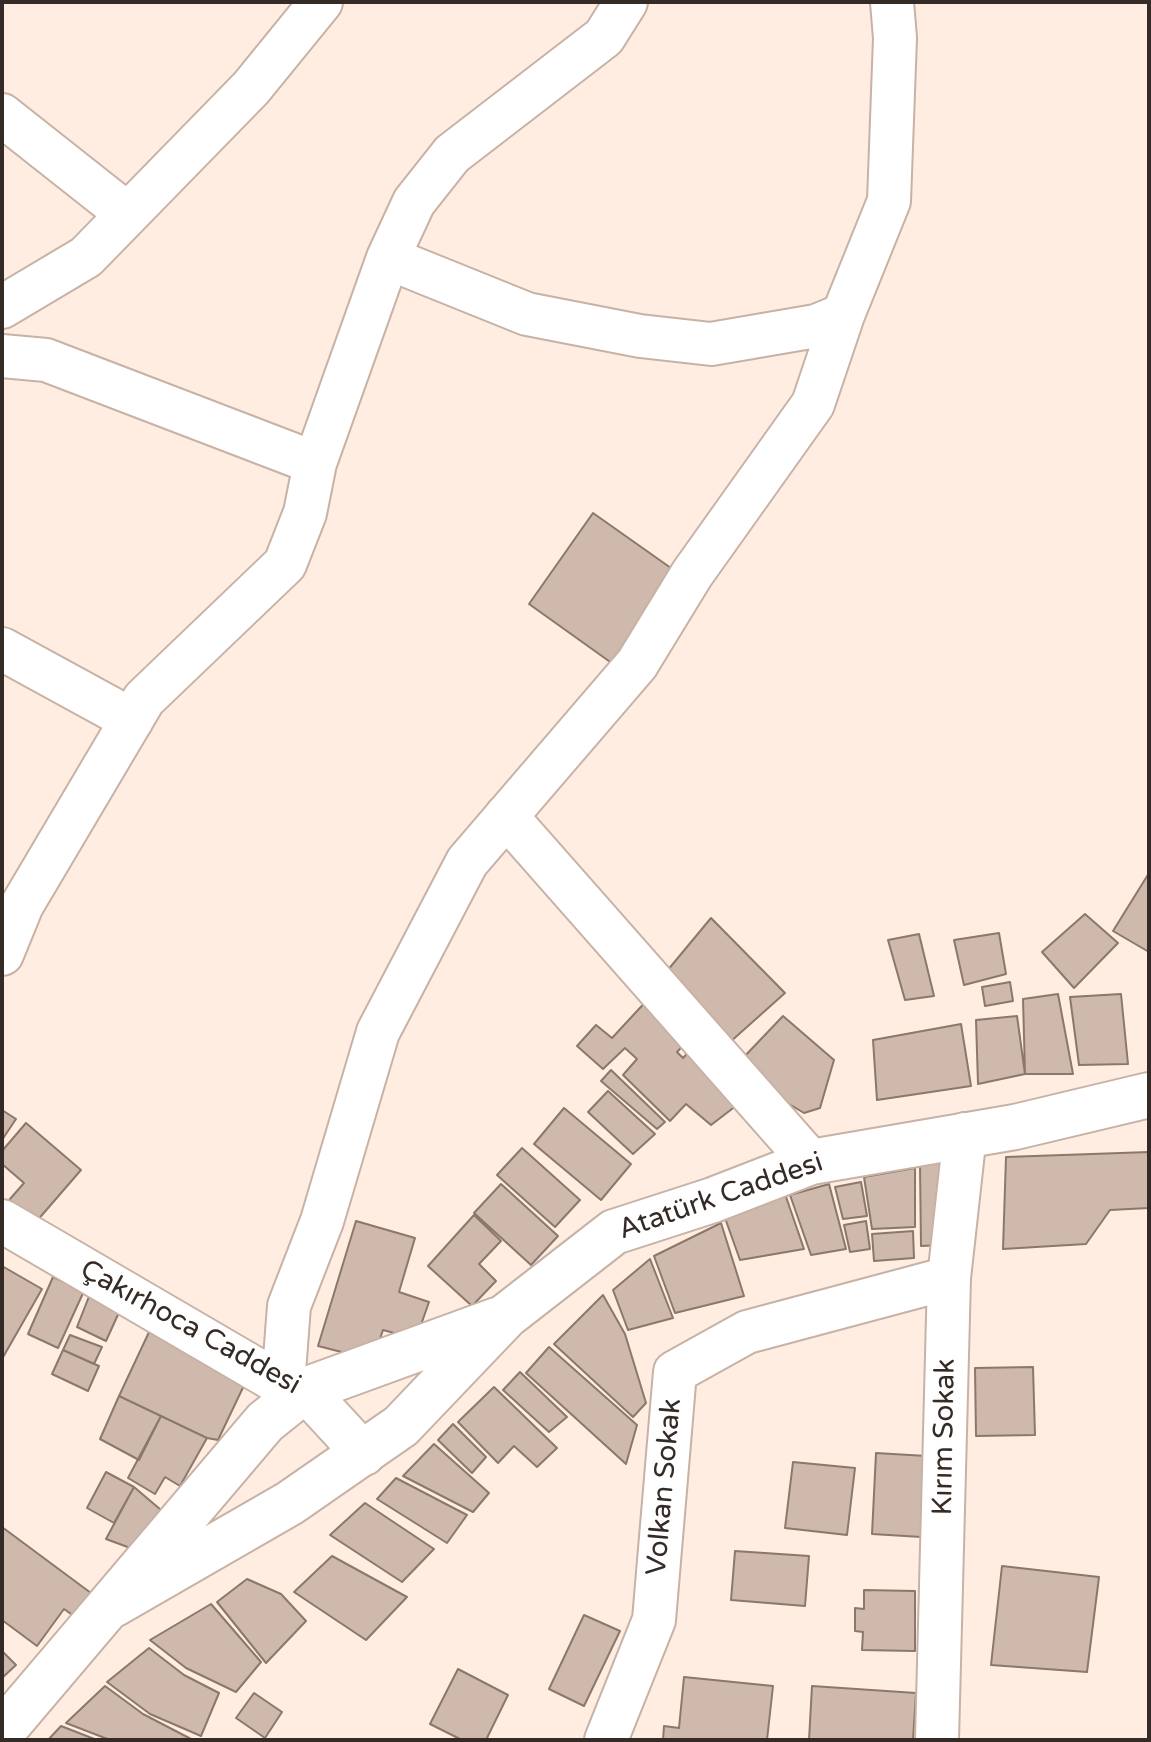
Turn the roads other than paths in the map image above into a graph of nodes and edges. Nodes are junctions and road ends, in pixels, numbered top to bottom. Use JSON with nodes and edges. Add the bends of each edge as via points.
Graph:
{"nodes":[{"id":1,"x":321,"y":2,"type":"edge"},
{"id":2,"x":626,"y":2,"type":"edge"},
{"id":3,"x":892,"y":2,"type":"edge"},
{"id":4,"x":2,"y":115,"type":"edge"},
{"id":5,"x":126,"y":213,"type":"junction"},
{"id":6,"x":388,"y":258,"type":"junction"},
{"id":7,"x":2,"y":307,"type":"edge"},
{"id":8,"x":843,"y":315,"type":"junction"},
{"id":9,"x":2,"y":356,"type":"edge"},
{"id":10,"x":315,"y":463,"type":"junction"},
{"id":11,"x":2,"y":649,"type":"edge"},
{"id":12,"x":132,"y":720,"type":"junction"},
{"id":13,"x":506,"y":816,"type":"junction"},
{"id":14,"x":2,"y":954,"type":"edge"},
{"id":15,"x":1149,"y":1095,"type":"edge"},
{"id":16,"x":1149,"y":1111,"type":"edge"},
{"id":17,"x":1015,"y":1127,"type":"junction"},
{"id":18,"x":965,"y":1134,"type":"junction"},
{"id":19,"x":811,"y":1162,"type":"junction"},
{"id":20,"x":2,"y":1221,"type":"edge"},
{"id":21,"x":949,"y":1278,"type":"junction"},
{"id":22,"x":506,"y":1316,"type":"junction"},
{"id":23,"x":294,"y":1388,"type":"junction"},
{"id":24,"x":364,"y":1454,"type":"junction"},
{"id":25,"x":113,"y":1605,"type":"junction"},
{"id":26,"x":2,"y":1732,"type":"edge"},
{"id":27,"x":606,"y":1740,"type":"edge"},
{"id":28,"x":937,"y":1740,"type":"edge"}],
"edges":[{"from":1,"to":5,"type":"street","via":[[251,88]]},
{"from":2,"to":6,"type":"street","via":[[604,37],[452,154],[414,202]]},
{"from":3,"to":8,"type":"street","via":[[889,201]]},
{"from":4,"to":5,"type":"street"},
{"from":5,"to":7,"type":"street","via":[[86,257]]},
{"from":6,"to":8,"type":"street","via":[[527,314],[640,336],[711,344],[816,326]]},
{"from":6,"to":10,"type":"street"},
{"from":8,"to":13,"type":"street","via":[[813,404],[700,562],[637,664]]},
{"from":9,"to":10,"type":"street","via":[[46,360]]},
{"from":10,"to":12,"type":"street","via":[[305,513],[285,564],[144,699]]},
{"from":11,"to":12,"type":"street"},
{"from":12,"to":14,"type":"street","via":[[22,905]]},
{"from":13,"to":19,"type":"street"},
{"from":13,"to":23,"type":"street","via":[[467,862],[378,1032],[322,1221],[289,1306]]},
{"from":15,"to":17,"type":"main road","name":"Atatürk Caddesi"},
{"from":16,"to":17,"type":"main road"},
{"from":17,"to":18,"type":"main road","name":"Atatürk Caddesi"},
{"from":18,"to":19,"type":"main road","name":"Atatürk Caddesi"},
{"from":18,"to":21,"type":"street","name":"Kırım Sokak"},
{"from":19,"to":22,"type":"main road","name":"Atatürk Caddesi","via":[[614,1232]]},
{"from":20,"to":23,"type":"street","name":"Çakırhoca Caddesi"},
{"from":21,"to":27,"type":"street","name":"Volkan Sokak","via":[[747,1332],[675,1372],[654,1620]]},
{"from":21,"to":28,"type":"street","name":"Kırım Sokak"},
{"from":22,"to":23,"type":"main road","name":"Atatürk Caddesi"},
{"from":22,"to":24,"type":"main road","name":"Atatürk Caddesi","via":[[401,1426]]},
{"from":23,"to":24,"type":"street","name":"Çakırhoca Caddesi"},
{"from":23,"to":25,"type":"main road","name":"Atatürk Caddesi"},
{"from":24,"to":25,"type":"main road","name":"Atatürk Caddesi"},
{"from":25,"to":26,"type":"main road","name":"Atatürk Caddesi"}]}
